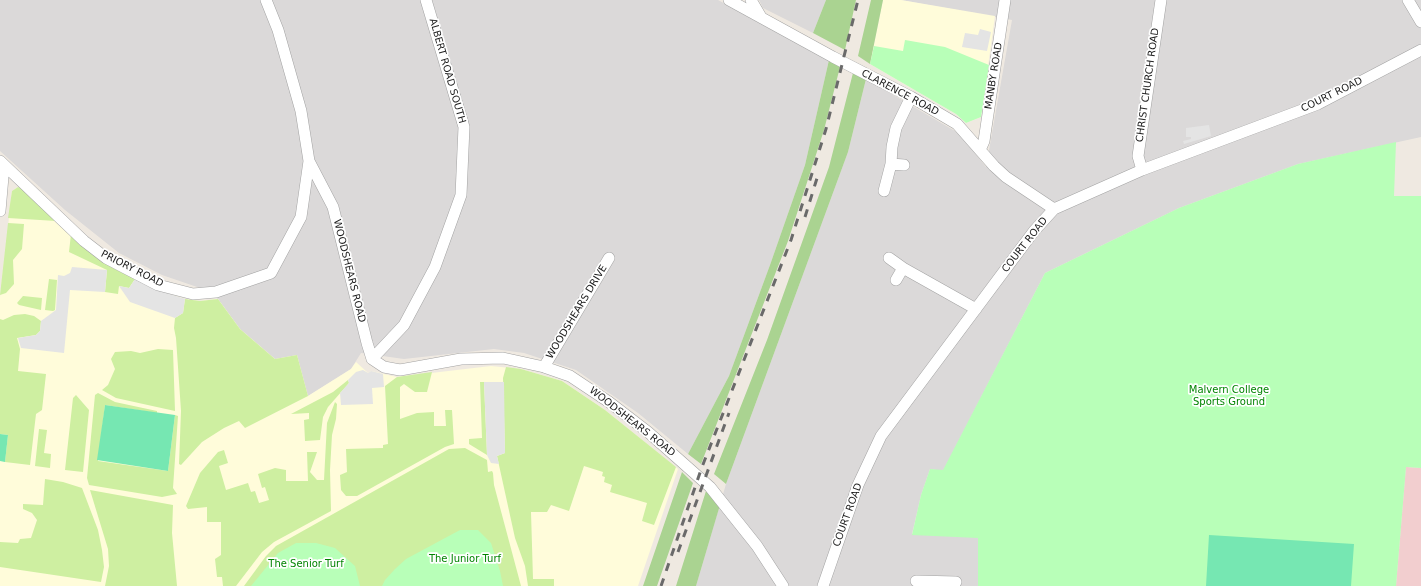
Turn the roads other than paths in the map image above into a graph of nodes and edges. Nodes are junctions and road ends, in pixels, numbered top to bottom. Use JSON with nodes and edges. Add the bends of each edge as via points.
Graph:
{"nodes":[{"id":1,"x":266,"y":0,"type":"edge"},
{"id":2,"x":426,"y":0,"type":"edge"},
{"id":3,"x":729,"y":0,"type":"edge"},
{"id":4,"x":750,"y":0,"type":"edge"},
{"id":5,"x":1005,"y":0,"type":"edge"},
{"id":6,"x":1161,"y":0,"type":"edge"},
{"id":7,"x":1408,"y":0,"type":"edge"},
{"id":8,"x":761,"y":17,"type":"junction"},
{"id":9,"x":1421,"y":22,"type":"edge"},
{"id":10,"x":1421,"y":50,"type":"edge"},
{"id":11,"x":911,"y":97,"type":"junction"},
{"id":12,"x":980,"y":150,"type":"junction"},
{"id":13,"x":309,"y":162,"type":"junction"},
{"id":14,"x":2,"y":163,"type":"edge"},
{"id":15,"x":891,"y":164,"type":"junction"},
{"id":16,"x":904,"y":165,"type":"dead end"},
{"id":17,"x":1142,"y":170,"type":"junction"},
{"id":18,"x":884,"y":191,"type":"dead end"},
{"id":19,"x":1054,"y":209,"type":"junction"},
{"id":20,"x":0,"y":210,"type":"edge"},
{"id":21,"x":609,"y":258,"type":"dead end"},
{"id":22,"x":889,"y":258,"type":"dead end"},
{"id":23,"x":903,"y":268,"type":"junction"},
{"id":24,"x":896,"y":280,"type":"dead end"},
{"id":25,"x":976,"y":309,"type":"junction"},
{"id":26,"x":372,"y":359,"type":"junction"},
{"id":27,"x":544,"y":367,"type":"junction"},
{"id":28,"x":916,"y":581,"type":"dead end"},
{"id":29,"x":956,"y":582,"type":"dead end"},
{"id":30,"x":934,"y":584,"type":"edge"},
{"id":31,"x":783,"y":586,"type":"edge"},
{"id":32,"x":823,"y":586,"type":"edge"}],
"edges":[{"from":1,"to":13,"type":"street","name":"PRIORY ROAD","via":[[278,30],[301,111]]},
{"from":2,"to":26,"type":"street","name":"ALBERT ROAD SOUTH","via":[[464,127],[461,195],[435,267],[404,325]]},
{"from":3,"to":8,"type":"street","name":"CLARENCE ROAD"},
{"from":4,"to":8,"type":"street"},
{"from":5,"to":12,"type":"street","name":"MANBY ROAD","via":[[984,141]]},
{"from":6,"to":17,"type":"street","name":"CHRIST CHURCH ROAD","via":[[1138,156]]},
{"from":7,"to":9,"type":"street"},
{"from":8,"to":11,"type":"street","name":"CLARENCE ROAD"},
{"from":10,"to":17,"type":"street","name":"COURT ROAD","via":[[1318,104]]},
{"from":11,"to":12,"type":"street","name":"CLARENCE ROAD","via":[[957,124]]},
{"from":11,"to":15,"type":"street","via":[[896,128]]},
{"from":12,"to":19,"type":"street","name":"CLARENCE ROAD","via":[[1006,177]]},
{"from":13,"to":14,"type":"street","name":"PRIORY ROAD","via":[[301,217],[271,273],[216,292],[193,294],[158,285],[106,258],[75,234]]},
{"from":13,"to":26,"type":"street","name":"WOODSHEARS ROAD","via":[[333,207]]},
{"from":14,"to":20,"type":"street"},
{"from":15,"to":16,"type":"street"},
{"from":15,"to":18,"type":"street"},
{"from":17,"to":19,"type":"street","name":"COURT ROAD"},
{"from":19,"to":25,"type":"street","name":"COURT ROAD","via":[[1034,231]]},
{"from":21,"to":27,"type":"street","name":"WOODSHEARS DRIVE"},
{"from":22,"to":23,"type":"street"},
{"from":23,"to":24,"type":"street"},
{"from":23,"to":25,"type":"street"},
{"from":25,"to":32,"type":"street","name":"COURT ROAD","via":[[882,436],[858,485]]},
{"from":26,"to":27,"type":"street","name":"WOODSHEARS ROAD","via":[[384,367],[400,370],[461,359],[490,358],[503,358]]},
{"from":27,"to":31,"type":"street","name":"WOODSHEARS ROAD","via":[[570,376],[609,402],[710,487],[757,546]]},
{"from":28,"to":30,"type":"street"},
{"from":29,"to":30,"type":"street"}]}
